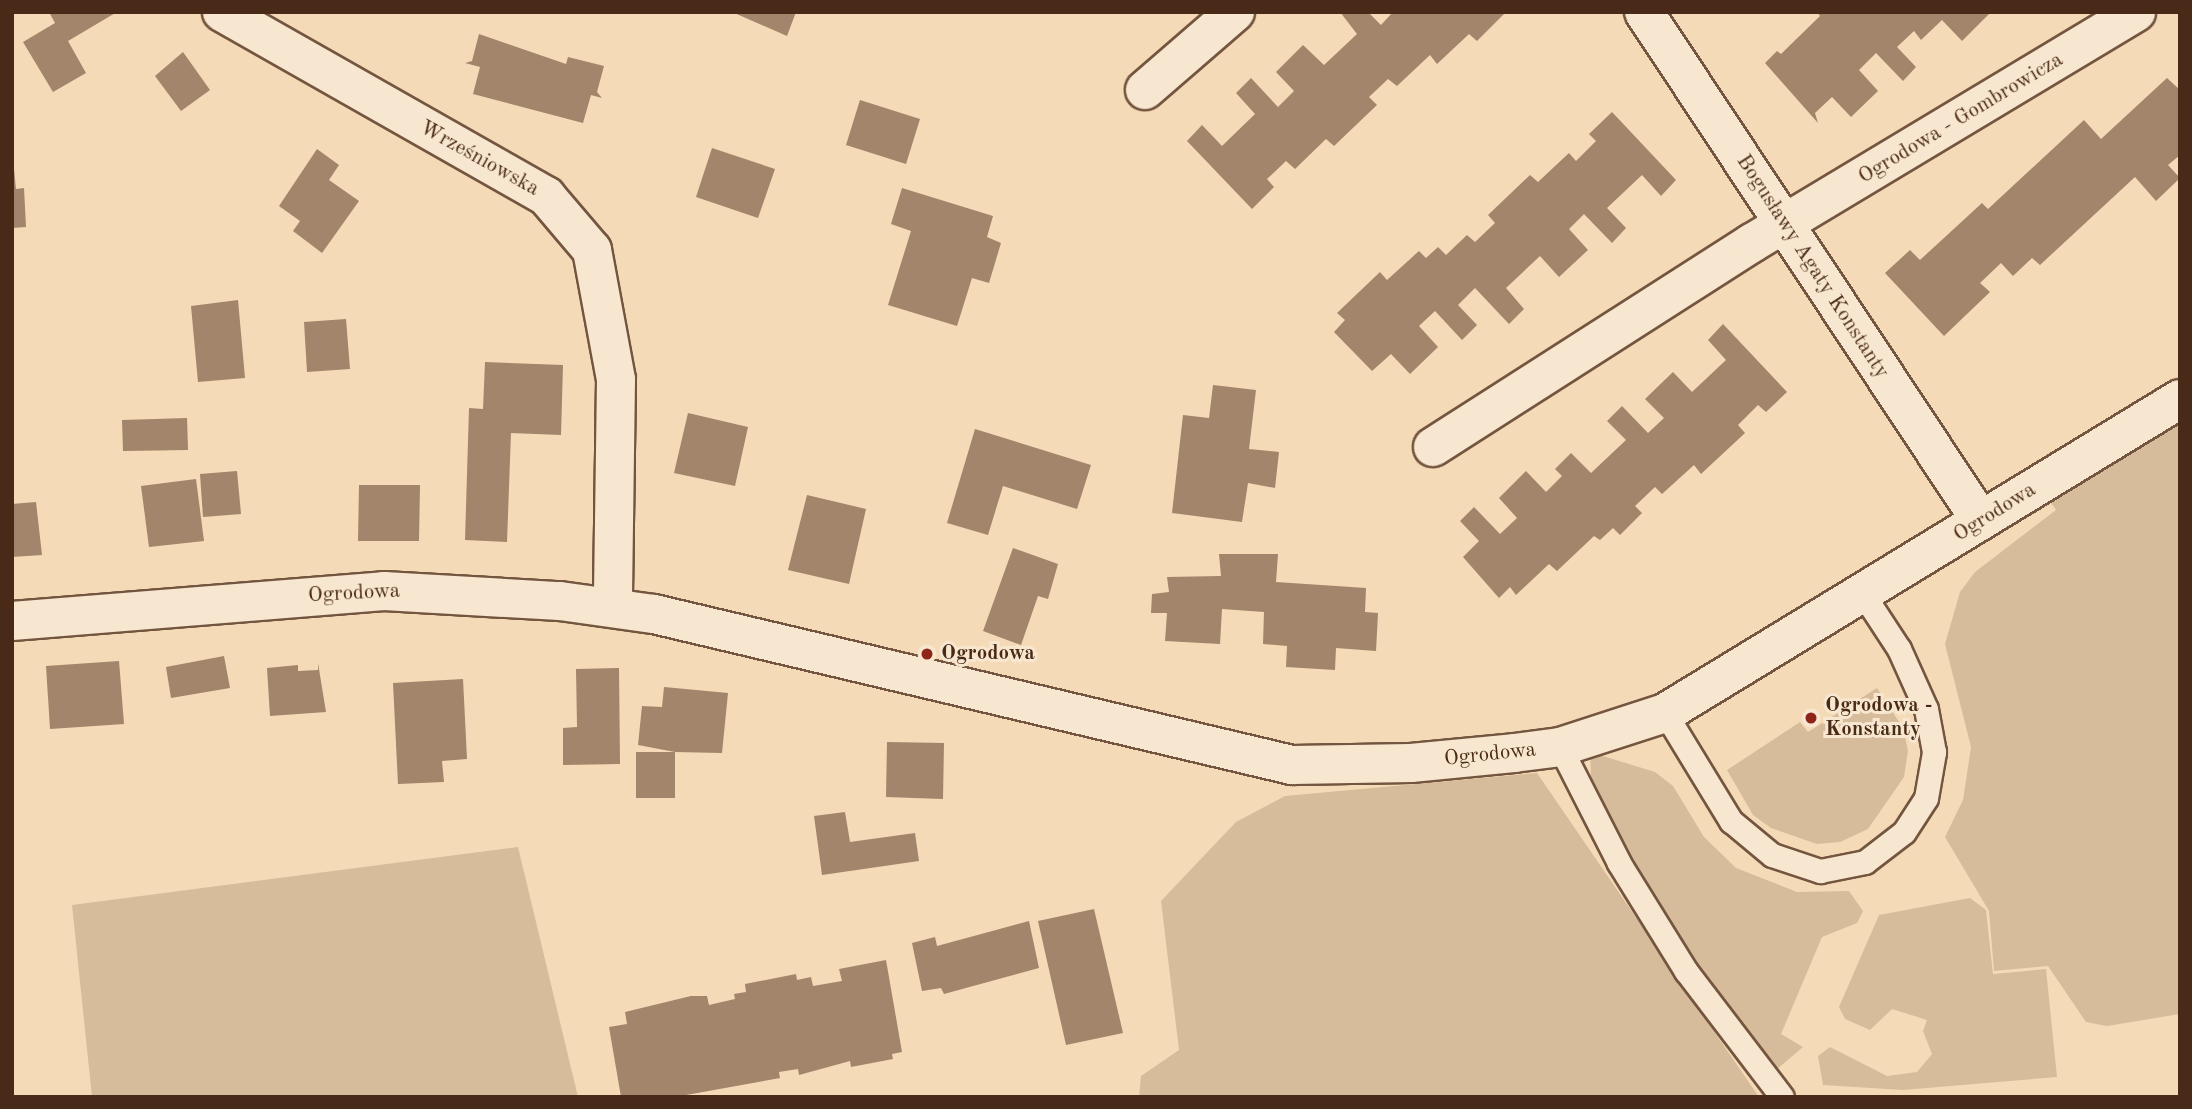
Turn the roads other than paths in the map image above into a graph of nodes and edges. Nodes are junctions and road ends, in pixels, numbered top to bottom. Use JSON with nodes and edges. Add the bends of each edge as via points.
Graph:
{"nodes":[{"id":1,"x":222,"y":12,"type":"edge"},
{"id":2,"x":1235,"y":12,"type":"edge"},
{"id":3,"x":1644,"y":12,"type":"edge"},
{"id":4,"x":2136,"y":12,"type":"edge"},
{"id":5,"x":1145,"y":90,"type":"dead end"},
{"id":6,"x":1784,"y":224,"type":"junction"},
{"id":7,"x":2180,"y":399,"type":"edge"},
{"id":8,"x":1433,"y":447,"type":"dead end"},
{"id":9,"x":1981,"y":522,"type":"junction"},
{"id":10,"x":1863,"y":594,"type":"junction"},
{"id":11,"x":613,"y":606,"type":"junction"},
{"id":12,"x":12,"y":621,"type":"edge"},
{"id":13,"x":1665,"y":713,"type":"junction"},
{"id":14,"x":1560,"y":747,"type":"junction"},
{"id":15,"x":1782,"y":1097,"type":"edge"}],
"edges":[{"from":1,"to":11,"type":"street","name":"Wrześniowska","via":[[545,196],[592,250],[616,380]]},
{"from":2,"to":5,"type":"street"},
{"from":3,"to":6,"type":"street","name":"Bogusławy Agaty Konstanty"},
{"from":4,"to":6,"type":"street","name":"Ogrodowa - Gombrowicza"},
{"from":6,"to":8,"type":"street"},
{"from":6,"to":9,"type":"street","name":"Bogusławy Agaty Konstanty"},
{"from":7,"to":9,"type":"street","name":"Ogrodowa"},
{"from":9,"to":10,"type":"street","name":"Ogrodowa"},
{"from":10,"to":13,"type":"street","name":"Ogrodowa"},
{"from":10,"to":13,"type":"lane","via":[[1899,649],[1926,709],[1934,752],[1926,799],[1904,832],[1865,862],[1820,871],[1772,855],[1731,821]]},
{"from":11,"to":12,"type":"street","name":"Ogrodowa","via":[[384,591]]},
{"from":11,"to":14,"type":"street","name":"Ogrodowa","via":[[1292,765],[1411,763]]},
{"from":13,"to":14,"type":"street","name":"Ogrodowa"},
{"from":14,"to":15,"type":"lane","via":[[1619,863],[1679,961]]}]}
